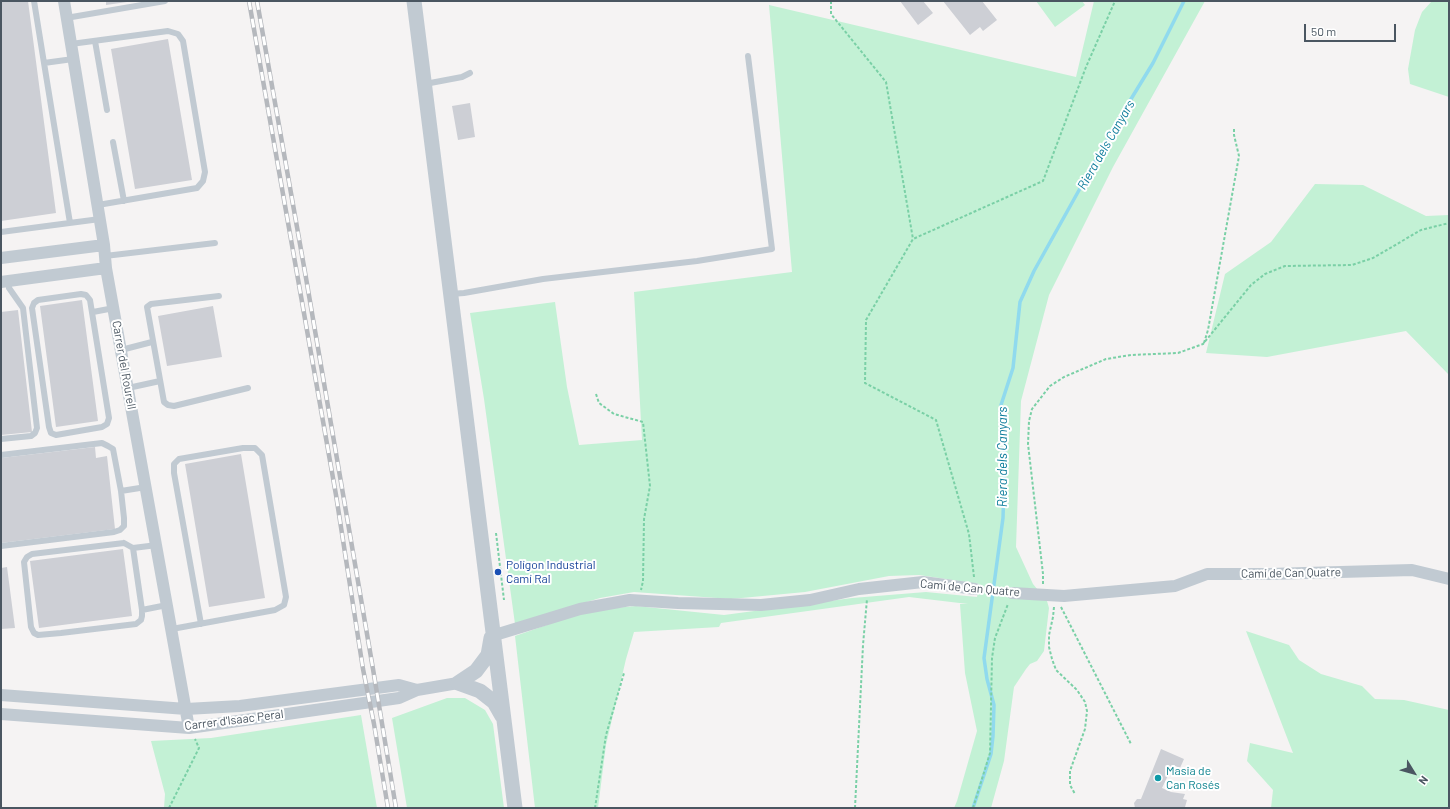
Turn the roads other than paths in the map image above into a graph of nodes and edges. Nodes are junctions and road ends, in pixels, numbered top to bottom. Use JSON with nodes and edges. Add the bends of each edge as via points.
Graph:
{"nodes":[{"id":1,"x":34,"y":1,"type":"edge"},
{"id":2,"x":64,"y":1,"type":"edge"},
{"id":3,"x":165,"y":1,"type":"edge"},
{"id":4,"x":414,"y":1,"type":"edge"},
{"id":5,"x":66,"y":18,"type":"junction"},
{"id":6,"x":95,"y":41,"type":"junction"},
{"id":7,"x":71,"y":44,"type":"junction"},
{"id":8,"x":748,"y":56,"type":"dead end"},
{"id":9,"x":73,"y":60,"type":"junction"},
{"id":10,"x":44,"y":63,"type":"junction"},
{"id":11,"x":470,"y":73,"type":"dead end"},
{"id":12,"x":425,"y":84,"type":"junction"},
{"id":13,"x":107,"y":110,"type":"dead end"},
{"id":14,"x":113,"y":142,"type":"dead end"},
{"id":15,"x":124,"y":201,"type":"junction"},
{"id":16,"x":98,"y":205,"type":"junction"},
{"id":17,"x":100,"y":219,"type":"junction"},
{"id":18,"x":70,"y":223,"type":"junction"},
{"id":19,"x":1,"y":232,"type":"edge"},
{"id":20,"x":215,"y":243,"type":"dead end"},
{"id":21,"x":105,"y":256,"type":"junction"},
{"id":22,"x":1,"y":258,"type":"edge"},
{"id":23,"x":4,"y":281,"type":"edge"},
{"id":24,"x":451,"y":294,"type":"junction"},
{"id":25,"x":219,"y":296,"type":"dead end"},
{"id":26,"x":114,"y":308,"type":"junction"},
{"id":27,"x":93,"y":312,"type":"junction"},
{"id":28,"x":152,"y":342,"type":"junction"},
{"id":29,"x":121,"y":350,"type":"junction"},
{"id":30,"x":160,"y":381,"type":"junction"},
{"id":31,"x":128,"y":388,"type":"junction"},
{"id":32,"x":248,"y":388,"type":"dead end"},
{"id":33,"x":1,"y":439,"type":"edge"},
{"id":34,"x":1,"y":455,"type":"edge"},
{"id":35,"x":146,"y":487,"type":"junction"},
{"id":36,"x":121,"y":491,"type":"junction"},
{"id":37,"x":157,"y":545,"type":"junction"},
{"id":38,"x":1,"y":546,"type":"edge"},
{"id":39,"x":133,"y":548,"type":"junction"},
{"id":40,"x":1449,"y":579,"type":"edge"},
{"id":41,"x":975,"y":589,"type":"road end"},
{"id":42,"x":1012,"y":593,"type":"road end"},
{"id":43,"x":167,"y":605,"type":"junction"},
{"id":44,"x":142,"y":610,"type":"junction"},
{"id":45,"x":201,"y":624,"type":"junction"},
{"id":46,"x":172,"y":629,"type":"junction"},
{"id":47,"x":494,"y":630,"type":"junction"},
{"id":48,"x":458,"y":683,"type":"junction"},
{"id":49,"x":417,"y":690,"type":"junction"},
{"id":50,"x":1,"y":695,"type":"edge"},
{"id":51,"x":186,"y":709,"type":"junction"},
{"id":52,"x":1,"y":714,"type":"edge"},
{"id":53,"x":504,"y":719,"type":"junction"},
{"id":54,"x":189,"y":728,"type":"junction"},
{"id":55,"x":515,"y":808,"type":"edge"}],
"edges":[{"from":1,"to":10,"type":"lane"},
{"from":2,"to":5,"type":"street","name":"Carrer del Rourell"},
{"from":3,"to":5,"type":"lane"},
{"from":4,"to":12,"type":"street"},
{"from":5,"to":7,"type":"street","name":"Carrer del Rourell"},
{"from":6,"to":7,"type":"lane"},
{"from":6,"to":13,"type":"lane"},
{"from":6,"to":15,"type":"lane","via":[[168,31],[178,34],[183,41],[205,172],[203,181],[197,188]]},
{"from":7,"to":9,"type":"street","name":"Carrer del Rourell"},
{"from":8,"to":24,"type":"lane","via":[[772,249]]},
{"from":9,"to":10,"type":"lane"},
{"from":9,"to":16,"type":"street","name":"Carrer del Rourell"},
{"from":10,"to":18,"type":"lane"},
{"from":11,"to":12,"type":"lane"},
{"from":12,"to":24,"type":"street"},
{"from":14,"to":15,"type":"lane"},
{"from":15,"to":16,"type":"lane"},
{"from":16,"to":17,"type":"street","name":"Carrer del Rourell"},
{"from":17,"to":18,"type":"lane"},
{"from":17,"to":21,"type":"street","name":"Carrer del Rourell"},
{"from":18,"to":19,"type":"lane"},
{"from":20,"to":21,"type":"lane"},
{"from":21,"to":22,"type":"street"},
{"from":21,"to":23,"type":"street"},
{"from":21,"to":26,"type":"street","name":"Carrer del Rourell"},
{"from":23,"to":33,"type":"lane","via":[[22,308],[37,428],[31,436]]},
{"from":24,"to":47,"type":"street"},
{"from":25,"to":28,"type":"lane","via":[[151,304],[147,307],[147,312]]},
{"from":26,"to":27,"type":"lane"},
{"from":26,"to":29,"type":"street","name":"Carrer del Rourell"},
{"from":27,"to":27,"type":"lane","via":[[90,300],[81,294],[38,300],[32,308],[49,427],[56,434],[102,427],[107,424],[109,418]]},
{"from":28,"to":29,"type":"lane"},
{"from":28,"to":30,"type":"lane"},
{"from":29,"to":31,"type":"street","name":"Carrer del Rourell"},
{"from":30,"to":31,"type":"lane"},
{"from":30,"to":32,"type":"lane","via":[[164,402],[174,406]]},
{"from":31,"to":35,"type":"street","name":"Carrer del Rourell"},
{"from":34,"to":36,"type":"lane","via":[[102,443],[113,449]]},
{"from":35,"to":36,"type":"lane"},
{"from":35,"to":37,"type":"street","name":"Carrer del Rourell"},
{"from":36,"to":38,"type":"lane","via":[[124,526],[120,530]]},
{"from":37,"to":39,"type":"lane"},
{"from":37,"to":43,"type":"street","name":"Carrer del Rourell"},
{"from":39,"to":44,"type":"lane"},
{"from":39,"to":44,"type":"lane","via":[[124,543],[32,554],[27,557],[24,562],[31,628],[38,635],[136,624],[141,620]]},
{"from":40,"to":42,"type":"street","name":"Camí de Can Quatre","via":[[1412,570],[1207,574],[1175,586],[1064,596]]},
{"from":41,"to":47,"type":"street","name":"Camí de Can Quatre","via":[[923,582],[761,605],[630,600]]},
{"from":43,"to":44,"type":"lane"},
{"from":43,"to":46,"type":"street","name":"Carrer del Rourell"},
{"from":45,"to":45,"type":"lane","via":[[275,610],[284,605],[286,597],[262,454],[255,448],[179,459],[174,464]]},
{"from":45,"to":46,"type":"lane"},
{"from":46,"to":51,"type":"street","name":"Carrer del Rourell"},
{"from":47,"to":48,"type":"street","via":[[488,655],[476,671]]},
{"from":47,"to":53,"type":"street"},
{"from":48,"to":49,"type":"street","name":"Carrer d'Isaac Peral"},
{"from":48,"to":53,"type":"street","via":[[480,691],[494,702]]},
{"from":49,"to":51,"type":"street","name":"Carrer d'Isaac Peral","via":[[399,685],[240,706]]},
{"from":49,"to":54,"type":"street","name":"Carrer d'Isaac Peral","via":[[399,698]]},
{"from":50,"to":51,"type":"street","name":"Carrer d'Isaac Peral"},
{"from":51,"to":54,"type":"street","name":"Carrer del Rourell"},
{"from":52,"to":54,"type":"street","name":"Carrer d'Isaac Peral"},
{"from":53,"to":55,"type":"street"}]}
